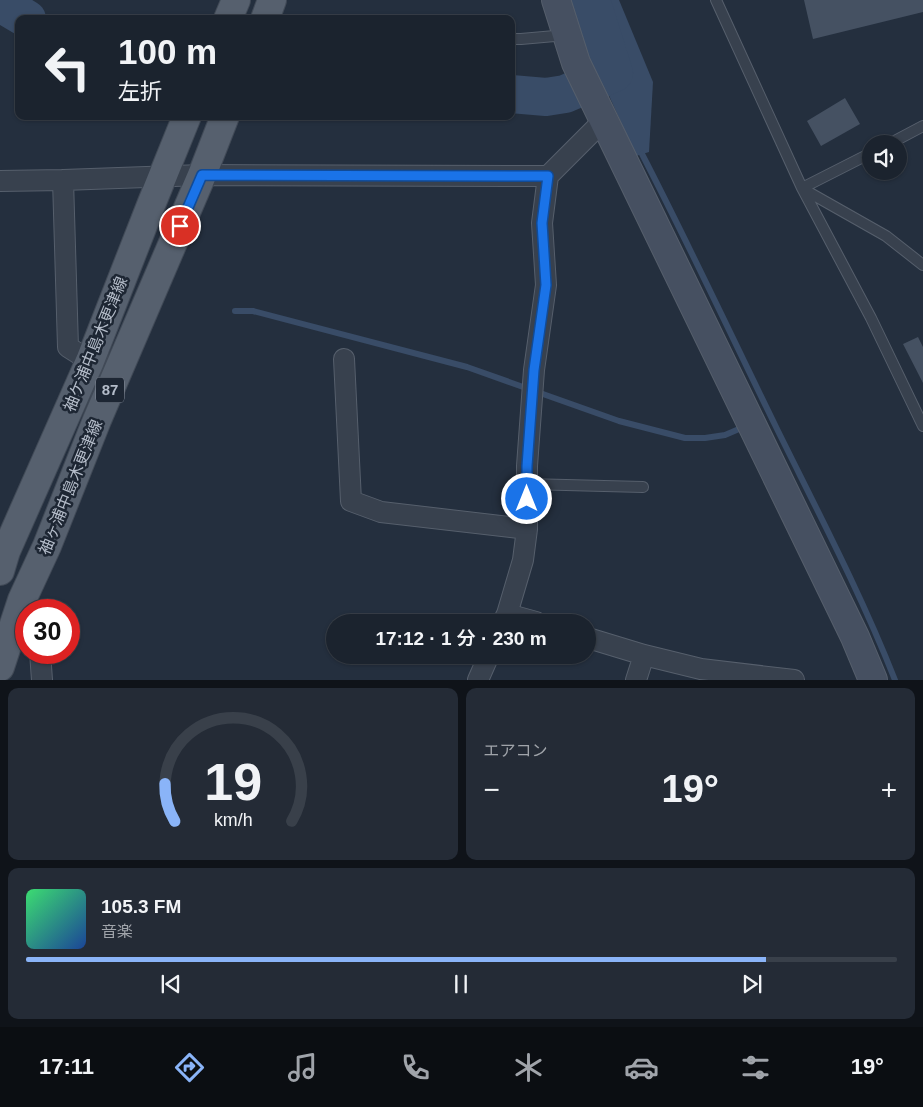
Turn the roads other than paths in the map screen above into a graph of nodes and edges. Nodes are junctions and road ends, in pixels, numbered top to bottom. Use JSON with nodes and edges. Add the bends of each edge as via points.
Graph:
{"nodes":[{"id":1,"x":236,"y":0,"type":"edge"},
{"id":2,"x":272,"y":0,"type":"edge"},
{"id":3,"x":556,"y":0,"type":"edge"},
{"id":4,"x":716,"y":0,"type":"edge"},
{"id":5,"x":230,"y":15,"type":"edge"},
{"id":6,"x":266,"y":15,"type":"edge"},
{"id":7,"x":567,"y":35,"type":"junction"},
{"id":8,"x":515,"y":39,"type":"edge"},
{"id":9,"x":599,"y":111,"type":"junction"},
{"id":10,"x":185,"y":120,"type":"edge"},
{"id":11,"x":223,"y":120,"type":"edge"},
{"id":12,"x":923,"y":126,"type":"edge"},
{"id":13,"x":906,"y":135,"type":"edge"},
{"id":14,"x":862,"y":158,"type":"edge"},
{"id":15,"x":202,"y":175,"type":"junction"},
{"id":16,"x":162,"y":176,"type":"junction"},
{"id":17,"x":548,"y":176,"type":"junction"},
{"id":18,"x":63,"y":180,"type":"junction"},
{"id":19,"x":0,"y":181,"type":"edge"},
{"id":20,"x":802,"y":188,"type":"junction"},
{"id":21,"x":923,"y":265,"type":"edge"},
{"id":22,"x":344,"y":359,"type":"dead end"},
{"id":23,"x":90,"y":361,"type":"junction"},
{"id":24,"x":923,"y":426,"type":"edge"},
{"id":25,"x":527,"y":484,"type":"junction"},
{"id":26,"x":643,"y":487,"type":"dead end"},
{"id":27,"x":527,"y":529,"type":"junction"},
{"id":28,"x":0,"y":570,"type":"edge"},
{"id":29,"x":27,"y":599,"type":"edge"},
{"id":30,"x":506,"y":614,"type":"edge"},
{"id":31,"x":15,"y":630,"type":"edge"},
{"id":32,"x":596,"y":640,"type":"edge"},
{"id":33,"x":644,"y":655,"type":"junction"},
{"id":34,"x":41,"y":664,"type":"edge"},
{"id":35,"x":485,"y":664,"type":"edge"},
{"id":36,"x":0,"y":667,"type":"edge"},
{"id":37,"x":42,"y":680,"type":"edge"},
{"id":38,"x":478,"y":680,"type":"edge"},
{"id":39,"x":636,"y":680,"type":"edge"},
{"id":40,"x":794,"y":680,"type":"edge"},
{"id":41,"x":872,"y":680,"type":"edge"}],
"edges":[{"from":1,"to":5,"type":"main road"},
{"from":2,"to":6,"type":"main road"},
{"from":3,"to":7,"type":"street"},
{"from":4,"to":20,"type":"lane"},
{"from":7,"to":8,"type":"lane"},
{"from":7,"to":9,"type":"street","via":[[576,63]]},
{"from":9,"to":17,"type":"street"},
{"from":9,"to":41,"type":"street","via":[[851,628]]},
{"from":10,"to":16,"type":"main road","name":"袖ケ浦中島木更津線","number":"87"},
{"from":11,"to":15,"type":"main road","name":"袖ヶ浦中島木更津線","number":"87"},
{"from":12,"to":13,"type":"lane"},
{"from":14,"to":20,"type":"lane"},
{"from":15,"to":16,"type":"street"},
{"from":15,"to":17,"type":"street"},
{"from":15,"to":29,"type":"main road","name":"袖ヶ浦中島木更津線","number":"87","via":[[97,420]]},
{"from":16,"to":18,"type":"street"},
{"from":16,"to":23,"type":"main road","name":"袖ケ浦中島木更津線","number":"87"},
{"from":17,"to":25,"type":"street","via":[[542,223],[546,285],[534,370]]},
{"from":18,"to":19,"type":"street"},
{"from":18,"to":23,"type":"street","via":[[68,347]]},
{"from":20,"to":21,"type":"lane","via":[[886,236]]},
{"from":20,"to":24,"type":"lane","via":[[871,318]]},
{"from":22,"to":27,"type":"street","via":[[351,501],[381,512]]},
{"from":23,"to":28,"type":"main road","name":"袖ケ浦中島木更津線","number":"87"},
{"from":25,"to":26,"type":"lane"},
{"from":25,"to":27,"type":"street"},
{"from":27,"to":30,"type":"street","via":[[523,560]]},
{"from":31,"to":36,"type":"main road","name":"袖ヶ浦中島木更津線","number":"87"},
{"from":32,"to":33,"type":"street"},
{"from":33,"to":39,"type":"street"},
{"from":33,"to":40,"type":"street","via":[[700,668]]},
{"from":34,"to":37,"type":"street"},
{"from":35,"to":38,"type":"street"}]}
